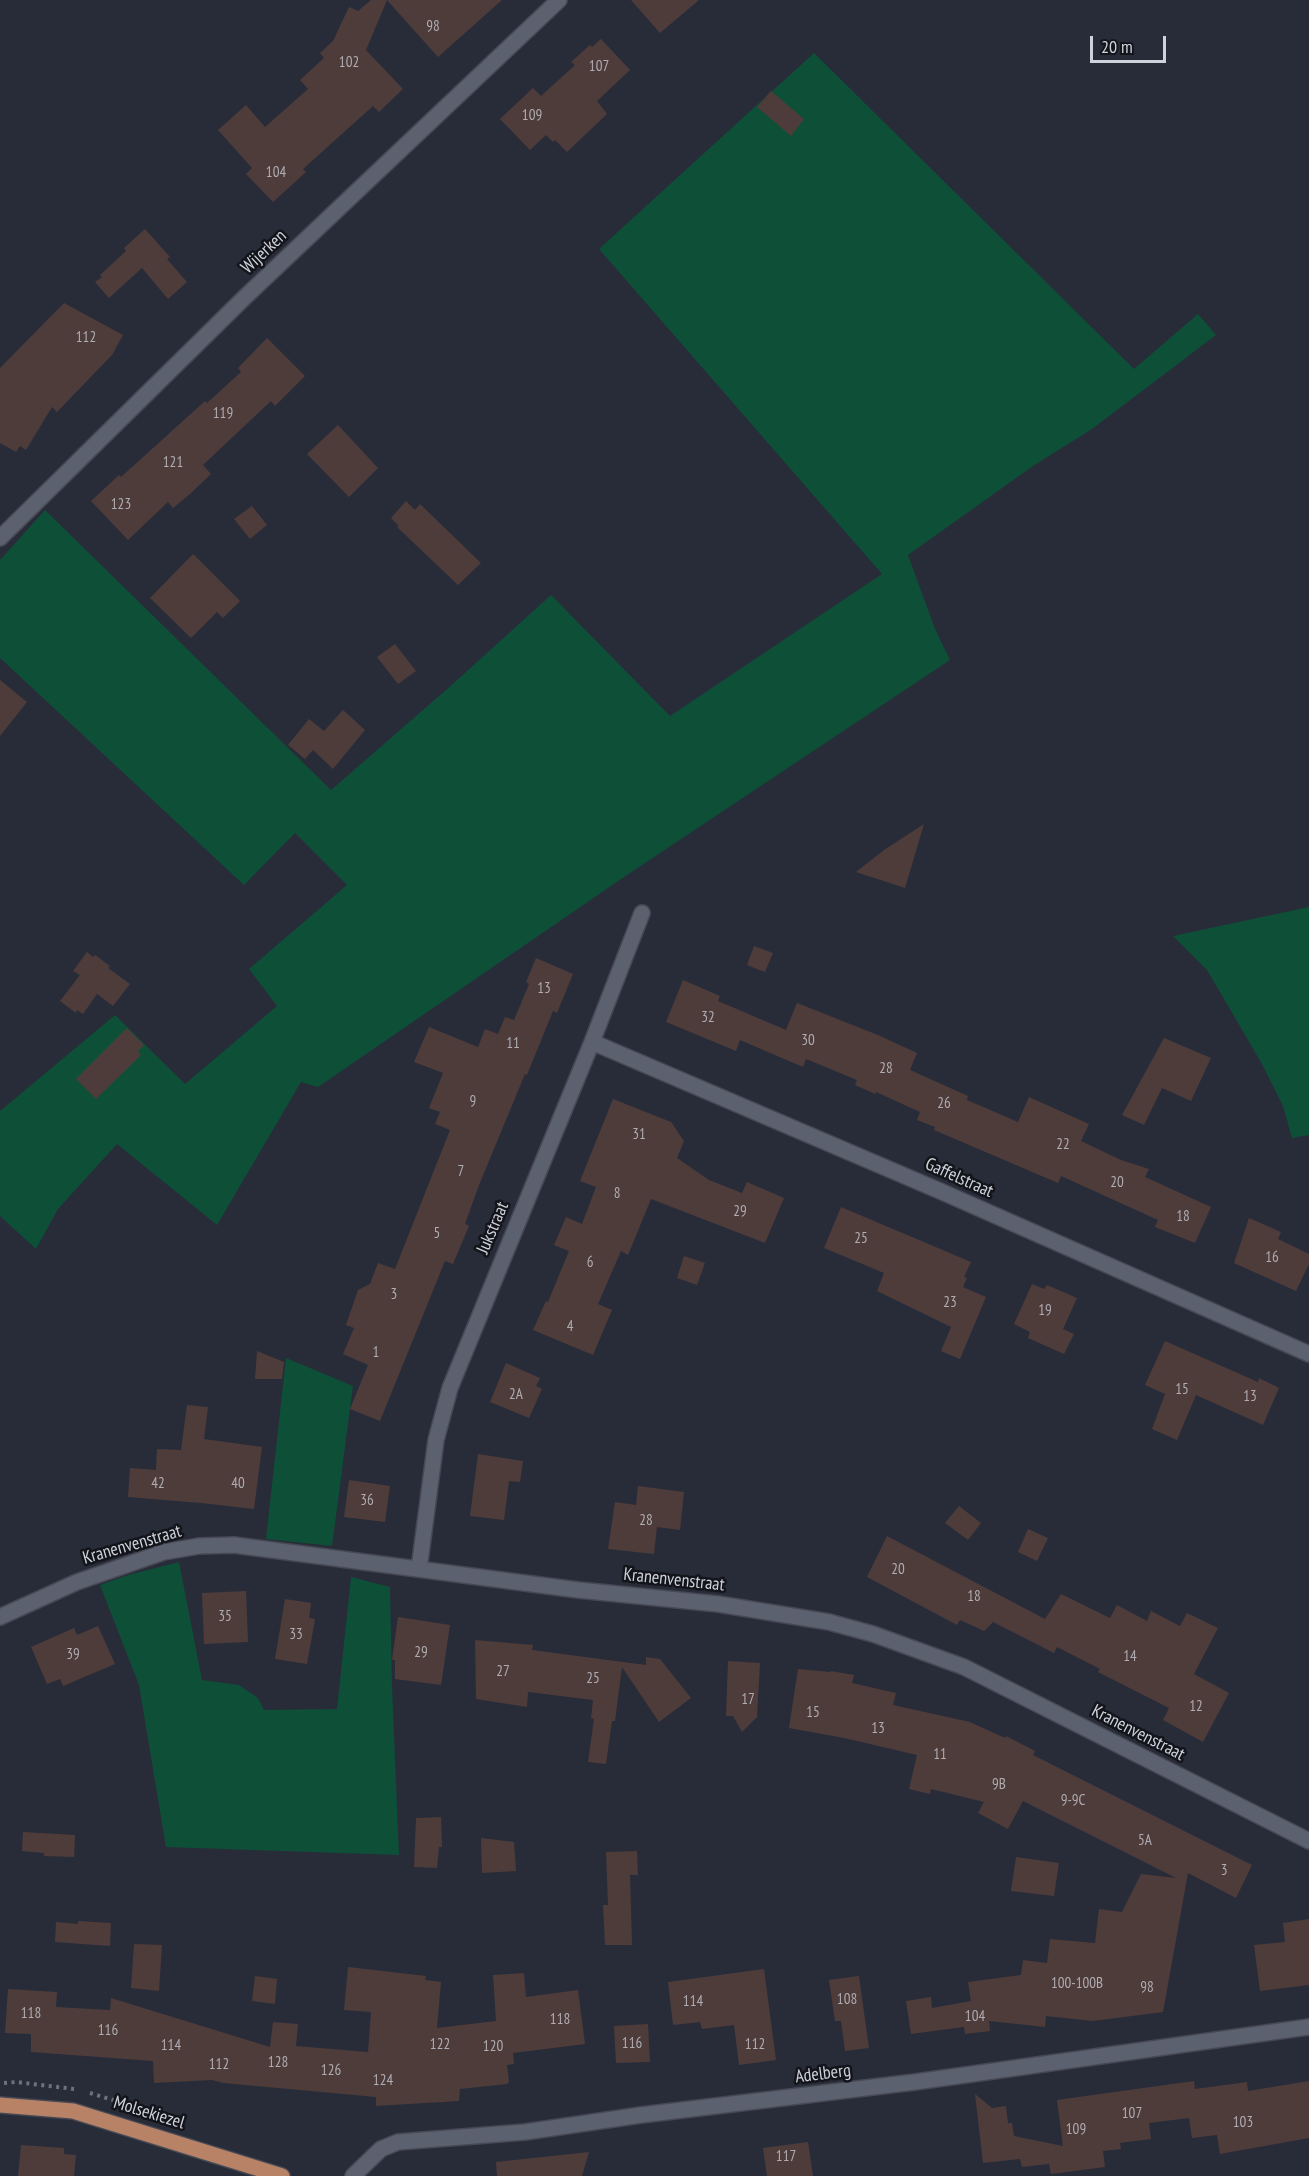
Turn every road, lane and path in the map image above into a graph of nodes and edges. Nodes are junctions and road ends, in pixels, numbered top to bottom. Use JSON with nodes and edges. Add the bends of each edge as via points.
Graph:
{"nodes":[{"id":1,"x":559,"y":0,"type":"edge"},
{"id":2,"x":0,"y":538,"type":"edge"},
{"id":3,"x":642,"y":913,"type":"dead end"},
{"id":4,"x":592,"y":1042,"type":"junction"},
{"id":5,"x":1309,"y":1354,"type":"edge"},
{"id":6,"x":419,"y":1569,"type":"junction"},
{"id":7,"x":0,"y":1617,"type":"edge"},
{"id":8,"x":1309,"y":1841,"type":"edge"},
{"id":9,"x":1309,"y":2027,"type":"edge"},
{"id":10,"x":0,"y":2105,"type":"edge"},
{"id":11,"x":282,"y":2176,"type":"edge"},
{"id":12,"x":352,"y":2176,"type":"edge"}],
"edges":[{"from":1,"to":2,"type":"street","name":"Wijerken","via":[[244,298]]},
{"from":3,"to":4,"type":"street","name":"Jukstraat"},
{"from":4,"to":5,"type":"street","name":"Gaffelstraat"},
{"from":4,"to":6,"type":"street","name":"Jukstraat","via":[[450,1388],[436,1440]]},
{"from":6,"to":7,"type":"street","name":"Kranenvenstraat","via":[[234,1545],[199,1546],[164,1552],[98,1574]]},
{"from":6,"to":8,"type":"street","name":"Kranenvenstraat","via":[[718,1604],[829,1622],[873,1634],[963,1667]]},
{"from":9,"to":12,"type":"street","name":"Adelberg","via":[[525,2132],[398,2142],[381,2149]]},
{"from":10,"to":11,"type":"main road","name":"Molsekiezel","via":[[73,2111]]}]}
